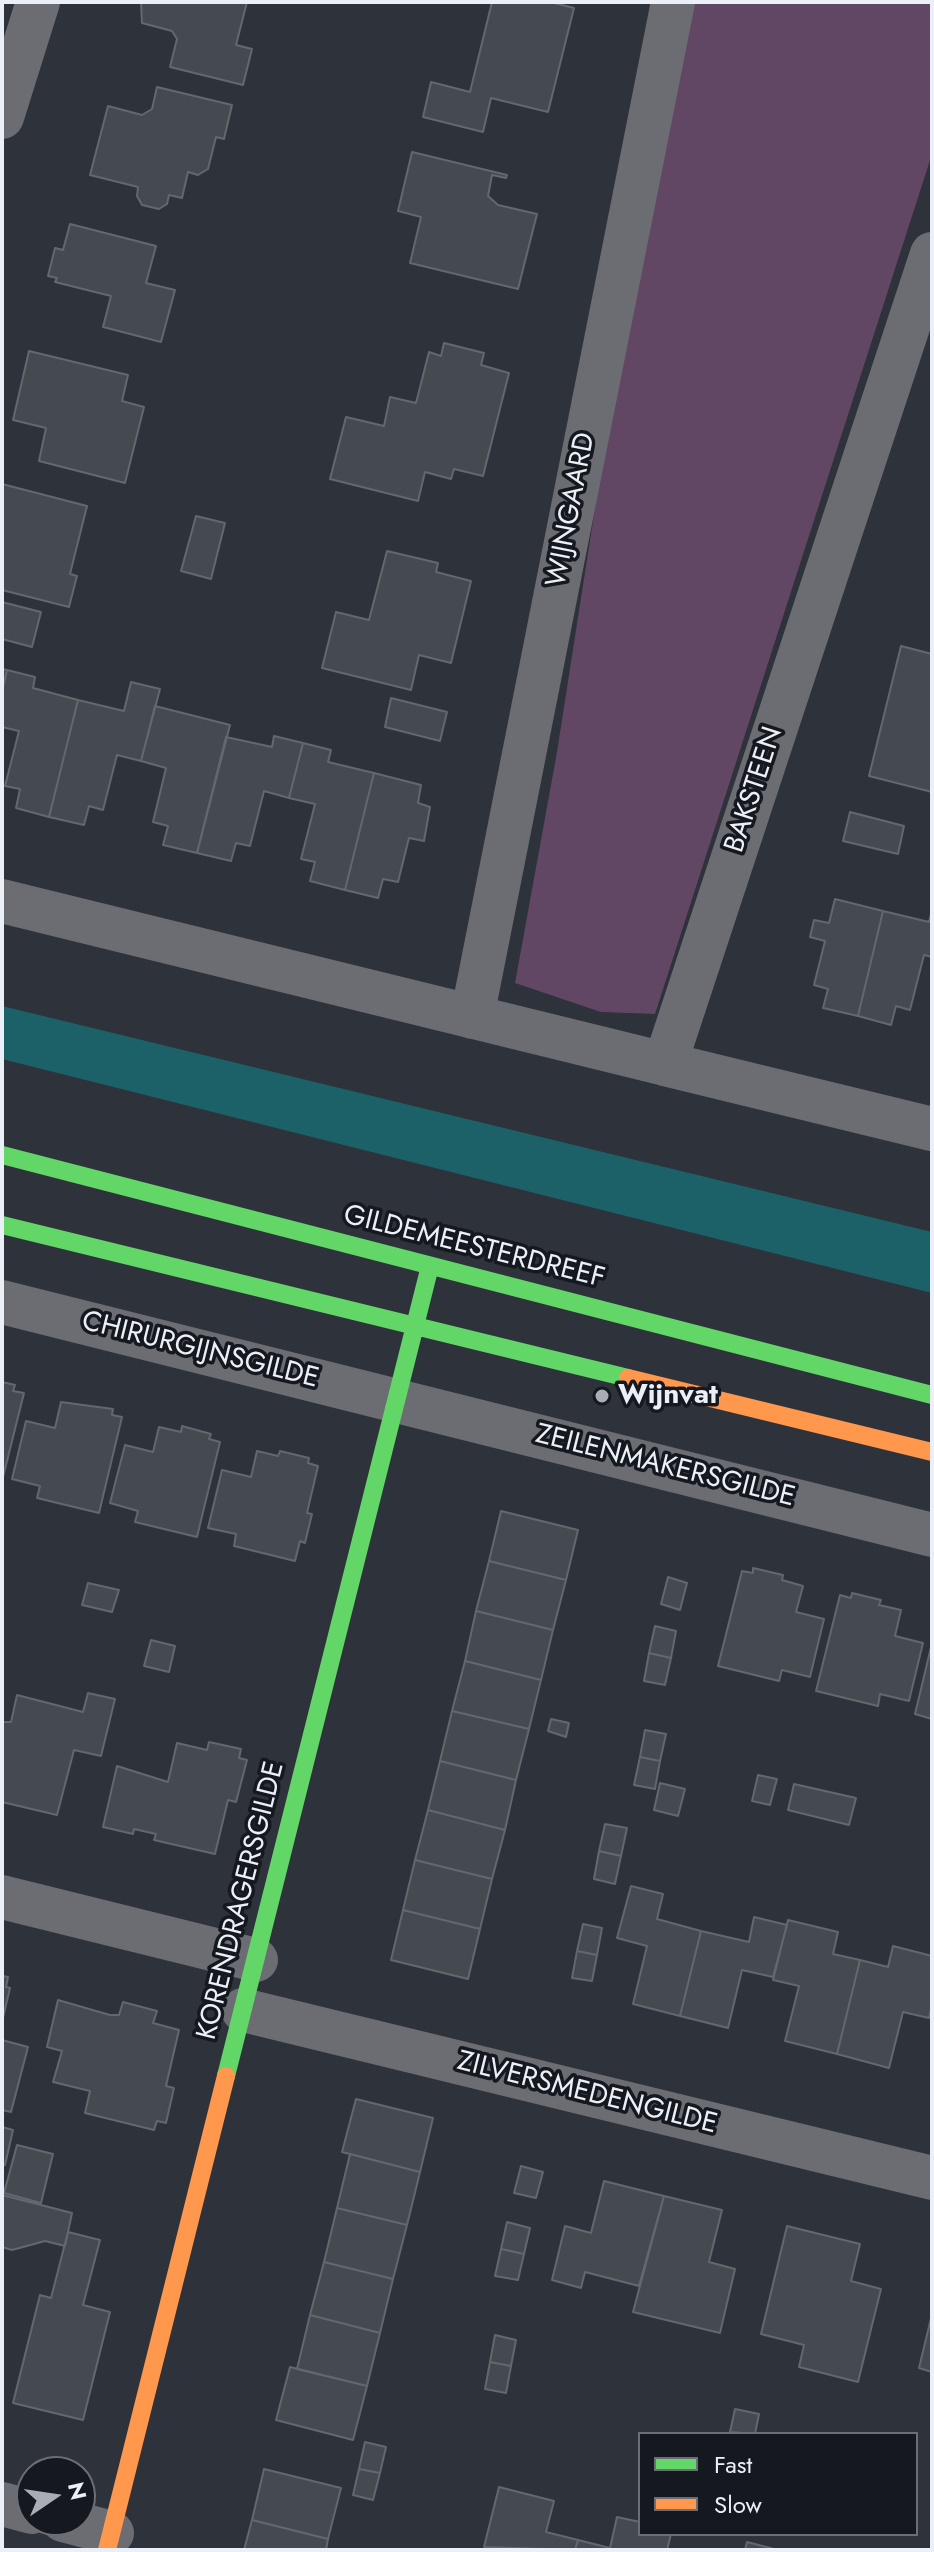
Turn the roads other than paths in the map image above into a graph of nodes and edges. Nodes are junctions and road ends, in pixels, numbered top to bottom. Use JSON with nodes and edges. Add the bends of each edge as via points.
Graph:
{"nodes":[{"id":1,"x":38,"y":2,"type":"edge"},
{"id":2,"x":673,"y":2,"type":"edge"},
{"id":3,"x":2,"y":117,"type":"edge"},
{"id":4,"x":932,"y":254,"type":"edge"},
{"id":5,"x":2,"y":901,"type":"edge"},
{"id":6,"x":472,"y":1017,"type":"junction"},
{"id":7,"x":665,"y":1064,"type":"junction"},
{"id":8,"x":932,"y":1129,"type":"edge"},
{"id":9,"x":2,"y":1155,"type":"edge"},
{"id":10,"x":2,"y":1225,"type":"edge"},
{"id":11,"x":430,"y":1266,"type":"junction"},
{"id":12,"x":2,"y":1302,"type":"edge"},
{"id":13,"x":415,"y":1328,"type":"junction"},
{"id":14,"x":932,"y":1395,"type":"edge"},
{"id":15,"x":397,"y":1400,"type":"junction"},
{"id":16,"x":932,"y":1452,"type":"edge"},
{"id":17,"x":932,"y":1535,"type":"edge"},
{"id":18,"x":2,"y":1897,"type":"edge"},
{"id":19,"x":256,"y":1960,"type":"junction"},
{"id":20,"x":243,"y":2010,"type":"junction"},
{"id":21,"x":932,"y":2178,"type":"edge"},
{"id":22,"x":109,"y":2541,"type":"edge"}],
"edges":[{"from":1,"to":3,"type":"street"},
{"from":2,"to":6,"type":"street","name":"WIJNGAARD"},
{"from":4,"to":7,"type":"street","name":"BAKSTEEN"},
{"from":5,"to":6,"type":"street"},
{"from":6,"to":7,"type":"street"},
{"from":7,"to":8,"type":"street"},
{"from":9,"to":11,"type":"street","name":"GILDEMEESTERDREEF"},
{"from":10,"to":13,"type":"street"},
{"from":11,"to":13,"type":"street","name":"KORENDRAGERSGILDE"},
{"from":11,"to":14,"type":"street","name":"GILDEMEESTERDREEF"},
{"from":12,"to":15,"type":"street","name":"CHIRURGIJNSGILDE"},
{"from":13,"to":15,"type":"street","name":"KORENDRAGERSGILDE"},
{"from":13,"to":16,"type":"street"},
{"from":15,"to":17,"type":"street","name":"ZEILENMAKERSGILDE"},
{"from":15,"to":19,"type":"street","name":"KORENDRAGERSGILDE"},
{"from":18,"to":19,"type":"street"},
{"from":19,"to":20,"type":"street","name":"KORENDRAGERSGILDE"},
{"from":20,"to":21,"type":"street","name":"ZILVERSMEDENGILDE"},
{"from":20,"to":22,"type":"street","name":"KORENDRAGERSGILDE"}]}
